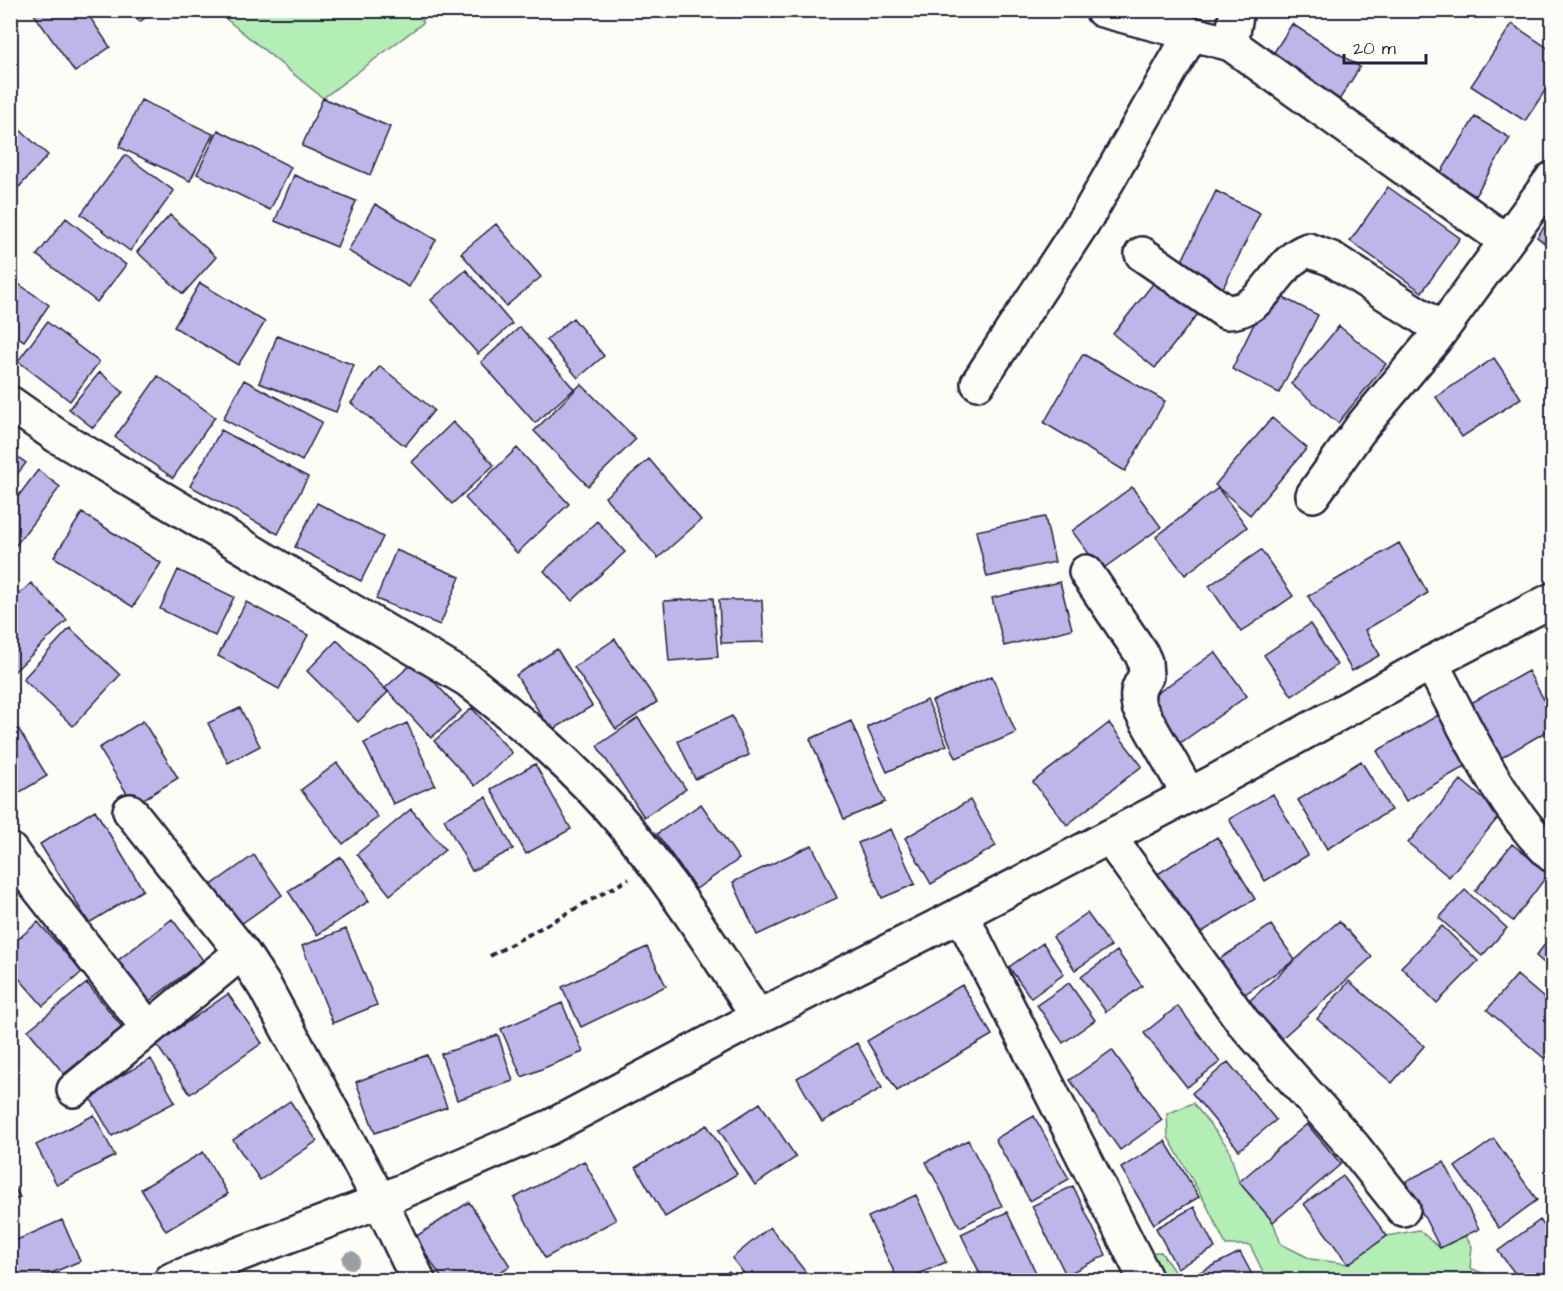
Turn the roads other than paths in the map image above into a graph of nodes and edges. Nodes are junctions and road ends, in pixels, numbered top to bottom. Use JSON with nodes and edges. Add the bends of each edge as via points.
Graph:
{"nodes":[{"id":1,"x":1102,"y":10,"type":"edge"},
{"id":2,"x":1237,"y":10,"type":"edge"},
{"id":3,"x":1191,"y":34,"type":"junction"},
{"id":4,"x":1231,"y":44,"type":"junction"},
{"id":5,"x":1552,"y":180,"type":"edge"},
{"id":6,"x":1506,"y":241,"type":"junction"},
{"id":7,"x":1142,"y":254,"type":"dead end"},
{"id":8,"x":1441,"y":329,"type":"junction"},
{"id":9,"x":978,"y":383,"type":"dead end"},
{"id":10,"x":10,"y":402,"type":"edge"},
{"id":11,"x":1313,"y":495,"type":"dead end"},
{"id":12,"x":1086,"y":572,"type":"dead end"},
{"id":13,"x":1552,"y":600,"type":"edge"},
{"id":14,"x":1431,"y":663,"type":"junction"},
{"id":15,"x":1189,"y":795,"type":"junction"},
{"id":16,"x":130,"y":811,"type":"dead end"},
{"id":17,"x":1109,"y":837,"type":"junction"},
{"id":18,"x":10,"y":850,"type":"edge"},
{"id":19,"x":1552,"y":855,"type":"edge"},
{"id":20,"x":961,"y":914,"type":"junction"},
{"id":21,"x":242,"y":952,"type":"junction"},
{"id":22,"x":758,"y":1017,"type":"junction"},
{"id":23,"x":148,"y":1028,"type":"junction"},
{"id":24,"x":74,"y":1090,"type":"dead end"},
{"id":25,"x":380,"y":1201,"type":"junction"},
{"id":26,"x":1403,"y":1209,"type":"dead end"},
{"id":27,"x":171,"y":1281,"type":"edge"},
{"id":28,"x":418,"y":1281,"type":"edge"},
{"id":29,"x":1146,"y":1281,"type":"edge"}],
"edges":[{"from":1,"to":3,"type":"street"},
{"from":2,"to":4,"type":"street"},
{"from":3,"to":4,"type":"street"},
{"from":3,"to":9,"type":"street","via":[[1091,210]]},
{"from":4,"to":6,"type":"street"},
{"from":5,"to":6,"type":"street"},
{"from":6,"to":8,"type":"street"},
{"from":7,"to":8,"type":"street","via":[[1226,312],[1237,312],[1250,307],[1297,254],[1308,250],[1332,259]]},
{"from":8,"to":11,"type":"street","via":[[1363,424]]},
{"from":10,"to":22,"type":"street","via":[[57,436],[468,680],[528,727],[623,824],[656,864]]},
{"from":12,"to":15,"type":"street","via":[[1141,653],[1146,676],[1139,685],[1139,707]]},
{"from":13,"to":14,"type":"street"},
{"from":14,"to":15,"type":"street"},
{"from":14,"to":19,"type":"street","via":[[1498,786]]},
{"from":15,"to":17,"type":"street"},
{"from":16,"to":21,"type":"street"},
{"from":17,"to":20,"type":"street"},
{"from":17,"to":26,"type":"street","via":[[1243,1022]]},
{"from":18,"to":23,"type":"street"},
{"from":20,"to":22,"type":"street"},
{"from":20,"to":29,"type":"street"},
{"from":21,"to":23,"type":"street"},
{"from":21,"to":25,"type":"street","via":[[265,987]]},
{"from":22,"to":25,"type":"street","via":[[550,1126]]},
{"from":23,"to":24,"type":"street"},
{"from":25,"to":27,"type":"street"},
{"from":25,"to":28,"type":"street"}]}
